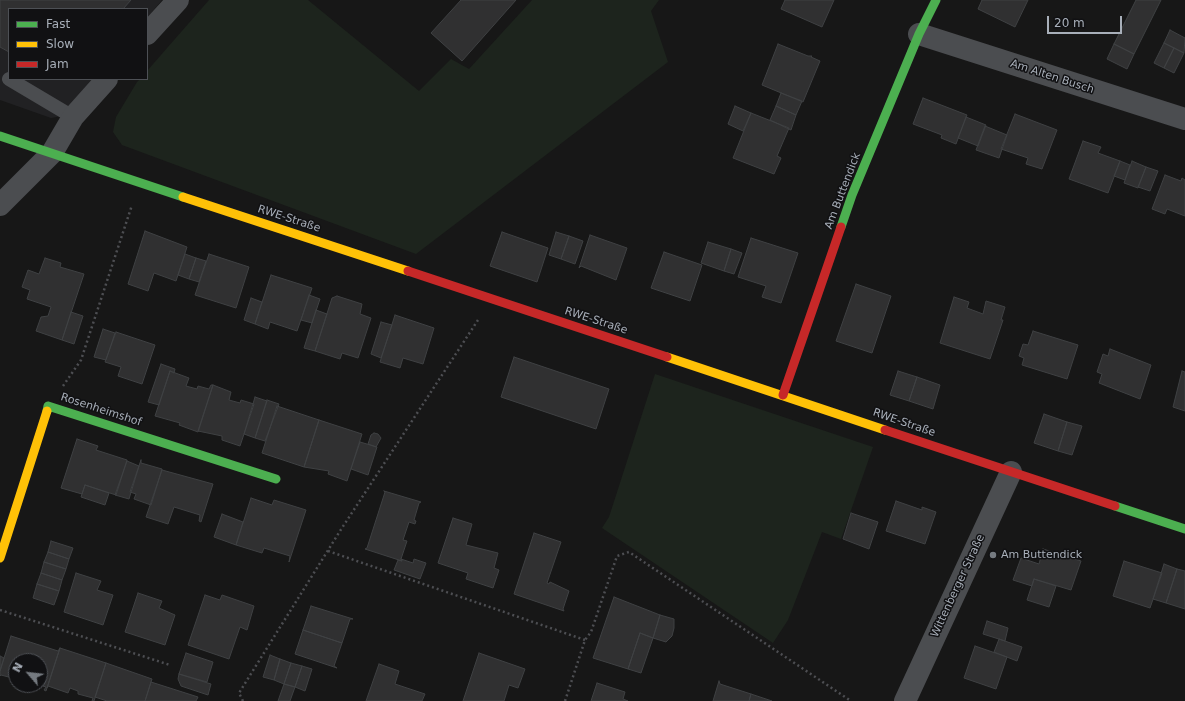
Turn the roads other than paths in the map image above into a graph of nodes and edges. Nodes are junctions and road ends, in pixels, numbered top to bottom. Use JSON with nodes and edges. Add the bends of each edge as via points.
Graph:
{"nodes":[{"id":1,"x":178,"y":0,"type":"edge"},
{"id":2,"x":936,"y":0,"type":"edge"},
{"id":3,"x":148,"y":33,"type":"edge"},
{"id":4,"x":919,"y":34,"type":"junction"},
{"id":5,"x":11,"y":80,"type":"edge"},
{"id":6,"x":106,"y":80,"type":"edge"},
{"id":7,"x":73,"y":117,"type":"junction"},
{"id":8,"x":1185,"y":119,"type":"edge"},
{"id":9,"x":0,"y":136,"type":"edge"},
{"id":10,"x":52,"y":153,"type":"junction"},
{"id":11,"x":0,"y":204,"type":"edge"},
{"id":12,"x":783,"y":395,"type":"junction"},
{"id":13,"x":1011,"y":472,"type":"junction"},
{"id":14,"x":276,"y":479,"type":"dead end"},
{"id":15,"x":1185,"y":529,"type":"edge"},
{"id":16,"x":0,"y":558,"type":"edge"},
{"id":17,"x":905,"y":701,"type":"edge"}],
"edges":[{"from":1,"to":3,"type":"street"},
{"from":2,"to":4,"type":"street","name":"Am Buttendick"},
{"from":4,"to":8,"type":"street","name":"Am Alten Busch"},
{"from":4,"to":12,"type":"street","name":"Am Buttendick","via":[[852,195]]},
{"from":5,"to":7,"type":"lane"},
{"from":6,"to":7,"type":"street"},
{"from":7,"to":10,"type":"street"},
{"from":9,"to":10,"type":"street","name":"RWE-Straße"},
{"from":10,"to":11,"type":"street"},
{"from":10,"to":12,"type":"street","name":"RWE-Straße"},
{"from":12,"to":13,"type":"street","name":"RWE-Straße"},
{"from":13,"to":15,"type":"street","name":"RWE-Straße"},
{"from":13,"to":17,"type":"street","name":"Wittenberger Straße"},
{"from":14,"to":16,"type":"street","name":"Rosenheimshof","via":[[48,406]]}]}
